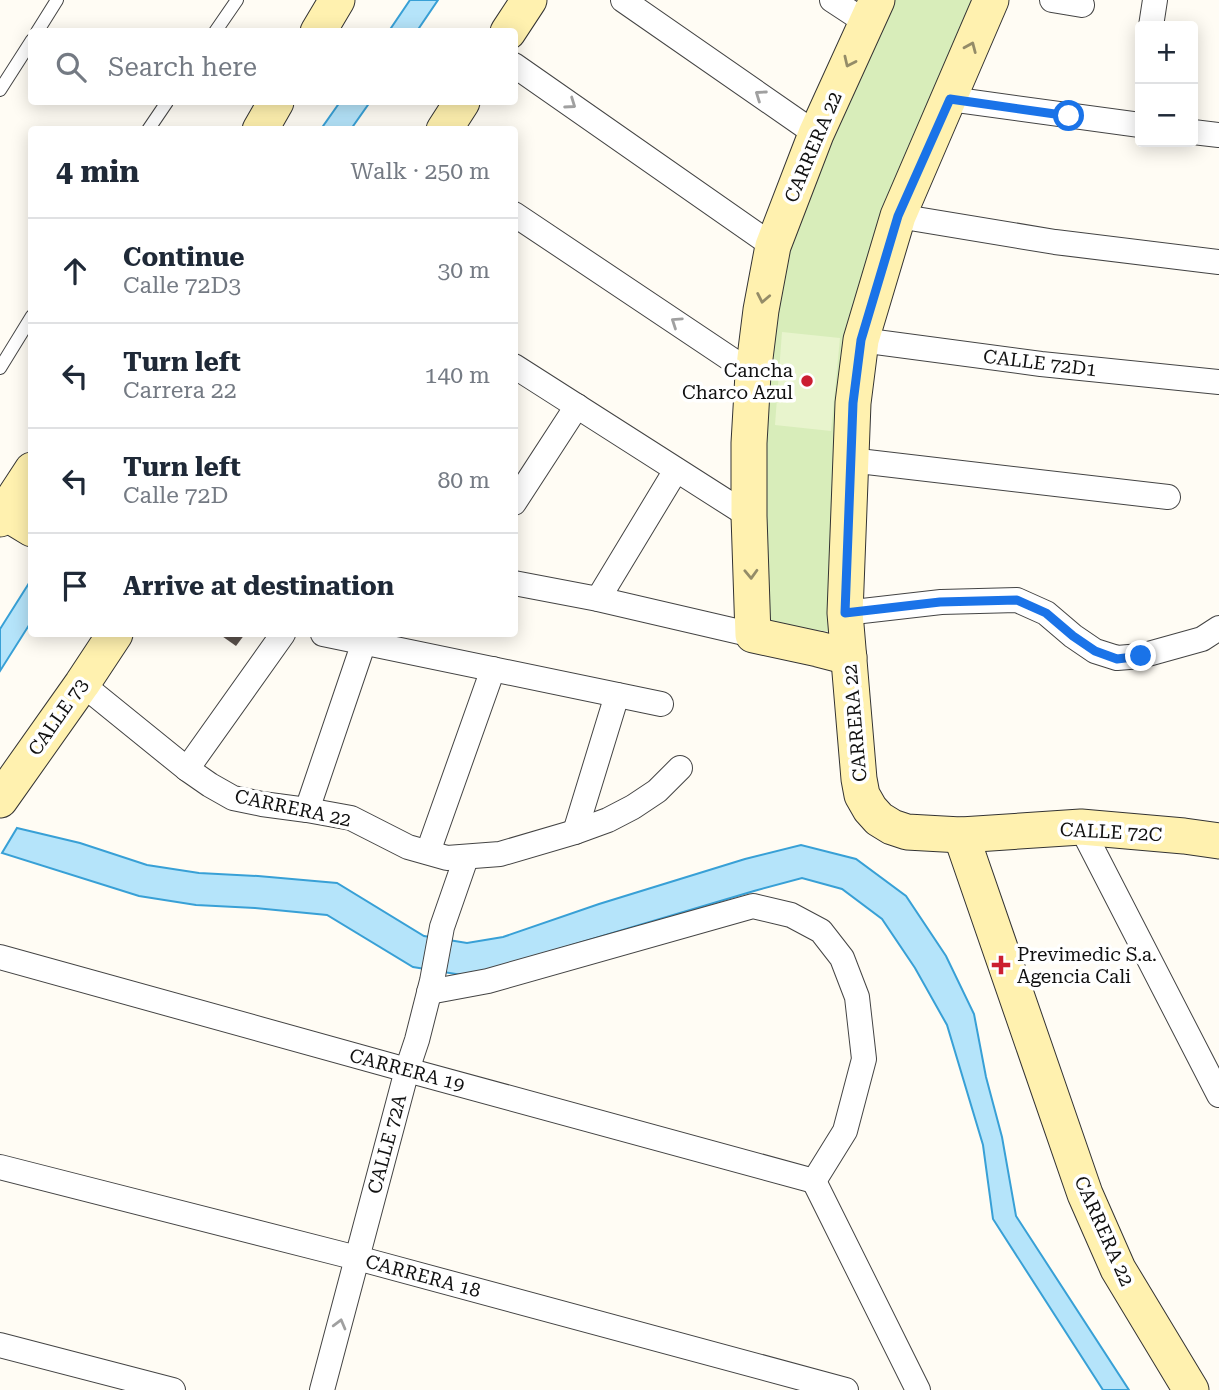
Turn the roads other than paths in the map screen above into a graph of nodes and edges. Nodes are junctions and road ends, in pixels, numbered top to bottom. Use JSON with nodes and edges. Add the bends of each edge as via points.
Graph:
{"nodes":[{"id":1,"x":57,"y":0,"type":"edge"},
{"id":2,"x":237,"y":0,"type":"edge"},
{"id":3,"x":337,"y":0,"type":"edge"},
{"id":4,"x":529,"y":0,"type":"edge"},
{"id":5,"x":623,"y":0,"type":"edge"},
{"id":6,"x":832,"y":0,"type":"edge"},
{"id":7,"x":991,"y":0,"type":"edge"},
{"id":8,"x":1052,"y":0,"type":"edge"},
{"id":9,"x":1156,"y":0,"type":"edge"},
{"id":10,"x":1082,"y":5,"type":"dead end"},
{"id":11,"x":872,"y":11,"type":"edge"},
{"id":12,"x":1152,"y":21,"type":"edge"},
{"id":13,"x":40,"y":28,"type":"edge"},
{"id":14,"x":218,"y":28,"type":"edge"},
{"id":15,"x":320,"y":28,"type":"edge"},
{"id":16,"x":511,"y":28,"type":"edge"},
{"id":17,"x":28,"y":46,"type":"edge"},
{"id":18,"x":518,"y":68,"type":"edge"},
{"id":19,"x":0,"y":90,"type":"edge"},
{"id":20,"x":950,"y":99,"type":"junction"},
{"id":21,"x":165,"y":105,"type":"edge"},
{"id":22,"x":274,"y":105,"type":"edge"},
{"id":23,"x":461,"y":105,"type":"edge"},
{"id":24,"x":1135,"y":124,"type":"edge"},
{"id":25,"x":151,"y":126,"type":"edge"},
{"id":26,"x":262,"y":126,"type":"edge"},
{"id":27,"x":447,"y":126,"type":"edge"},
{"id":28,"x":1198,"y":133,"type":"edge"},
{"id":29,"x":816,"y":134,"type":"junction"},
{"id":30,"x":1219,"y":135,"type":"edge"},
{"id":31,"x":898,"y":216,"type":"junction"},
{"id":32,"x":518,"y":217,"type":"edge"},
{"id":33,"x":773,"y":246,"type":"junction"},
{"id":34,"x":1219,"y":262,"type":"edge"},
{"id":35,"x":28,"y":322,"type":"edge"},
{"id":36,"x":861,"y":340,"type":"junction"},
{"id":37,"x":0,"y":368,"type":"edge"},
{"id":38,"x":518,"y":369,"type":"edge"},
{"id":39,"x":753,"y":374,"type":"junction"},
{"id":40,"x":1219,"y":382,"type":"edge"},
{"id":41,"x":577,"y":406,"type":"junction"},
{"id":42,"x":850,"y":460,"type":"junction"},
{"id":43,"x":676,"y":470,"type":"junction"},
{"id":44,"x":28,"y":478,"type":"edge"},
{"id":45,"x":518,"y":497,"type":"edge"},
{"id":46,"x":1168,"y":497,"type":"dead end"},
{"id":47,"x":749,"y":516,"type":"junction"},
{"id":48,"x":9,"y":517,"type":"edge"},
{"id":49,"x":518,"y":584,"type":"edge"},
{"id":50,"x":598,"y":599,"type":"junction"},
{"id":51,"x":845,"y":613,"type":"junction"},
{"id":52,"x":753,"y":635,"type":"junction"},
{"id":53,"x":1213,"y":636,"type":"edge"},
{"id":54,"x":281,"y":637,"type":"edge"},
{"id":55,"x":338,"y":637,"type":"edge"},
{"id":56,"x":364,"y":642,"type":"junction"},
{"id":57,"x":98,"y":652,"type":"edge"},
{"id":58,"x":849,"y":657,"type":"junction"},
{"id":59,"x":493,"y":669,"type":"junction"},
{"id":60,"x":617,"y":695,"type":"junction"},
{"id":61,"x":661,"y":704,"type":"dead end"},
{"id":62,"x":680,"y":768,"type":"dead end"},
{"id":63,"x":187,"y":769,"type":"junction"},
{"id":64,"x":0,"y":800,"type":"edge"},
{"id":65,"x":307,"y":810,"type":"junction"},
{"id":66,"x":1081,"y":827,"type":"junction"},
{"id":67,"x":575,"y":832,"type":"junction"},
{"id":68,"x":961,"y":835,"type":"junction"},
{"id":69,"x":1219,"y":841,"type":"edge"},
{"id":70,"x":428,"y":852,"type":"junction"},
{"id":71,"x":466,"y":858,"type":"junction"},
{"id":72,"x":0,"y":957,"type":"edge"},
{"id":73,"x":431,"y":986,"type":"junction"},
{"id":74,"x":407,"y":1070,"type":"junction"},
{"id":75,"x":1219,"y":1095,"type":"edge"},
{"id":76,"x":0,"y":1167,"type":"edge"},
{"id":77,"x":814,"y":1181,"type":"junction"},
{"id":78,"x":357,"y":1258,"type":"junction"},
{"id":79,"x":0,"y":1345,"type":"edge"},
{"id":80,"x":173,"y":1390,"type":"edge"},
{"id":81,"x":322,"y":1390,"type":"edge"},
{"id":82,"x":846,"y":1390,"type":"edge"},
{"id":83,"x":918,"y":1390,"type":"edge"},
{"id":84,"x":1191,"y":1390,"type":"edge"}],
"edges":[{"from":1,"to":13,"type":"lane"},
{"from":2,"to":14,"type":"lane"},
{"from":3,"to":15,"type":"street"},
{"from":4,"to":16,"type":"street"},
{"from":29,"to":5,"type":"street","one_way":true},
{"from":6,"to":11,"type":"street"},
{"from":20,"to":7,"type":"street","name":"CARRERA 22","one_way":true},
{"from":8,"to":10,"type":"street"},
{"from":9,"to":12,"type":"street"},
{"from":11,"to":29,"type":"street","name":"CARRERA 22","one_way":true},
{"from":17,"to":19,"type":"lane"},
{"from":18,"to":33,"type":"street","one_way":true},
{"from":20,"to":24,"type":"street"},
{"from":20,"to":31,"type":"street","name":"CARRERA 22"},
{"from":21,"to":25,"type":"lane"},
{"from":22,"to":26,"type":"street"},
{"from":23,"to":27,"type":"street"},
{"from":28,"to":30,"type":"street"},
{"from":29,"to":33,"type":"street","name":"CARRERA 22"},
{"from":31,"to":34,"type":"street"},
{"from":31,"to":36,"type":"street","name":"CARRERA 22"},
{"from":39,"to":32,"type":"street","one_way":true},
{"from":33,"to":39,"type":"street","name":"CARRERA 22","one_way":true},
{"from":35,"to":37,"type":"lane"},
{"from":36,"to":40,"type":"street","name":"CALLE 72D1"},
{"from":36,"to":42,"type":"street","name":"CARRERA 22"},
{"from":38,"to":41,"type":"street"},
{"from":39,"to":47,"type":"street","name":"CARRERA 22"},
{"from":41,"to":43,"type":"street"},
{"from":41,"to":45,"type":"street"},
{"from":42,"to":46,"type":"street"},
{"from":42,"to":51,"type":"street","name":"CARRERA 22"},
{"from":43,"to":47,"type":"street"},
{"from":43,"to":50,"type":"street"},
{"from":44,"to":48,"type":"street"},
{"from":47,"to":52,"type":"street","name":"CARRERA 22","one_way":true},
{"from":49,"to":50,"type":"street"},
{"from":50,"to":52,"type":"street"},
{"from":51,"to":53,"type":"street","via":[[940,602],[1017,600],[1046,613],[1095,651],[1117,659]]},
{"from":51,"to":58,"type":"street","name":"CARRERA 22"},
{"from":52,"to":58,"type":"street"},
{"from":54,"to":63,"type":"street"},
{"from":55,"to":56,"type":"street"},
{"from":56,"to":59,"type":"street"},
{"from":56,"to":65,"type":"street"},
{"from":57,"to":63,"type":"street","name":"CARRERA 22"},
{"from":57,"to":64,"type":"street","name":"CALLE 73"},
{"from":58,"to":68,"type":"street","name":"CARRERA 22","via":[[859,779],[870,809],[892,828]]},
{"from":59,"to":60,"type":"street"},
{"from":59,"to":70,"type":"street"},
{"from":60,"to":61,"type":"street"},
{"from":60,"to":67,"type":"street"},
{"from":62,"to":67,"type":"street","name":"CARRERA 22","via":[[633,807]]},
{"from":63,"to":65,"type":"street","name":"CARRERA 22","via":[[233,798]]},
{"from":65,"to":70,"type":"street","name":"CARRERA 22","via":[[351,818],[408,847]]},
{"from":66,"to":68,"type":"street","name":"CALLE 72C"},
{"from":66,"to":69,"type":"street","name":"CALLE 72C"},
{"from":66,"to":75,"type":"street"},
{"from":67,"to":71,"type":"street","name":"CARRERA 22","via":[[500,854]]},
{"from":68,"to":84,"type":"street","name":"CARRERA 22","via":[[1085,1194],[1118,1269]]},
{"from":70,"to":71,"type":"street","name":"CARRERA 22"},
{"from":71,"to":73,"type":"street","name":"CALLE 72A","via":[[442,928]]},
{"from":72,"to":74,"type":"street","name":"CARRERA 19"},
{"from":73,"to":74,"type":"street","name":"CALLE 72A"},
{"from":73,"to":77,"type":"street","via":[[488,981],[753,906],[791,915],[821,930],[842,958],[857,997],[864,1059],[845,1131]]},
{"from":74,"to":77,"type":"street","name":"CARRERA 19"},
{"from":74,"to":78,"type":"street","name":"CALLE 72A"},
{"from":76,"to":78,"type":"street","name":"CARRERA 18"},
{"from":77,"to":83,"type":"street"},
{"from":81,"to":78,"type":"street","name":"CALLE 72A","one_way":true},
{"from":78,"to":82,"type":"street","name":"CARRERA 18"},
{"from":79,"to":80,"type":"street"}]}
